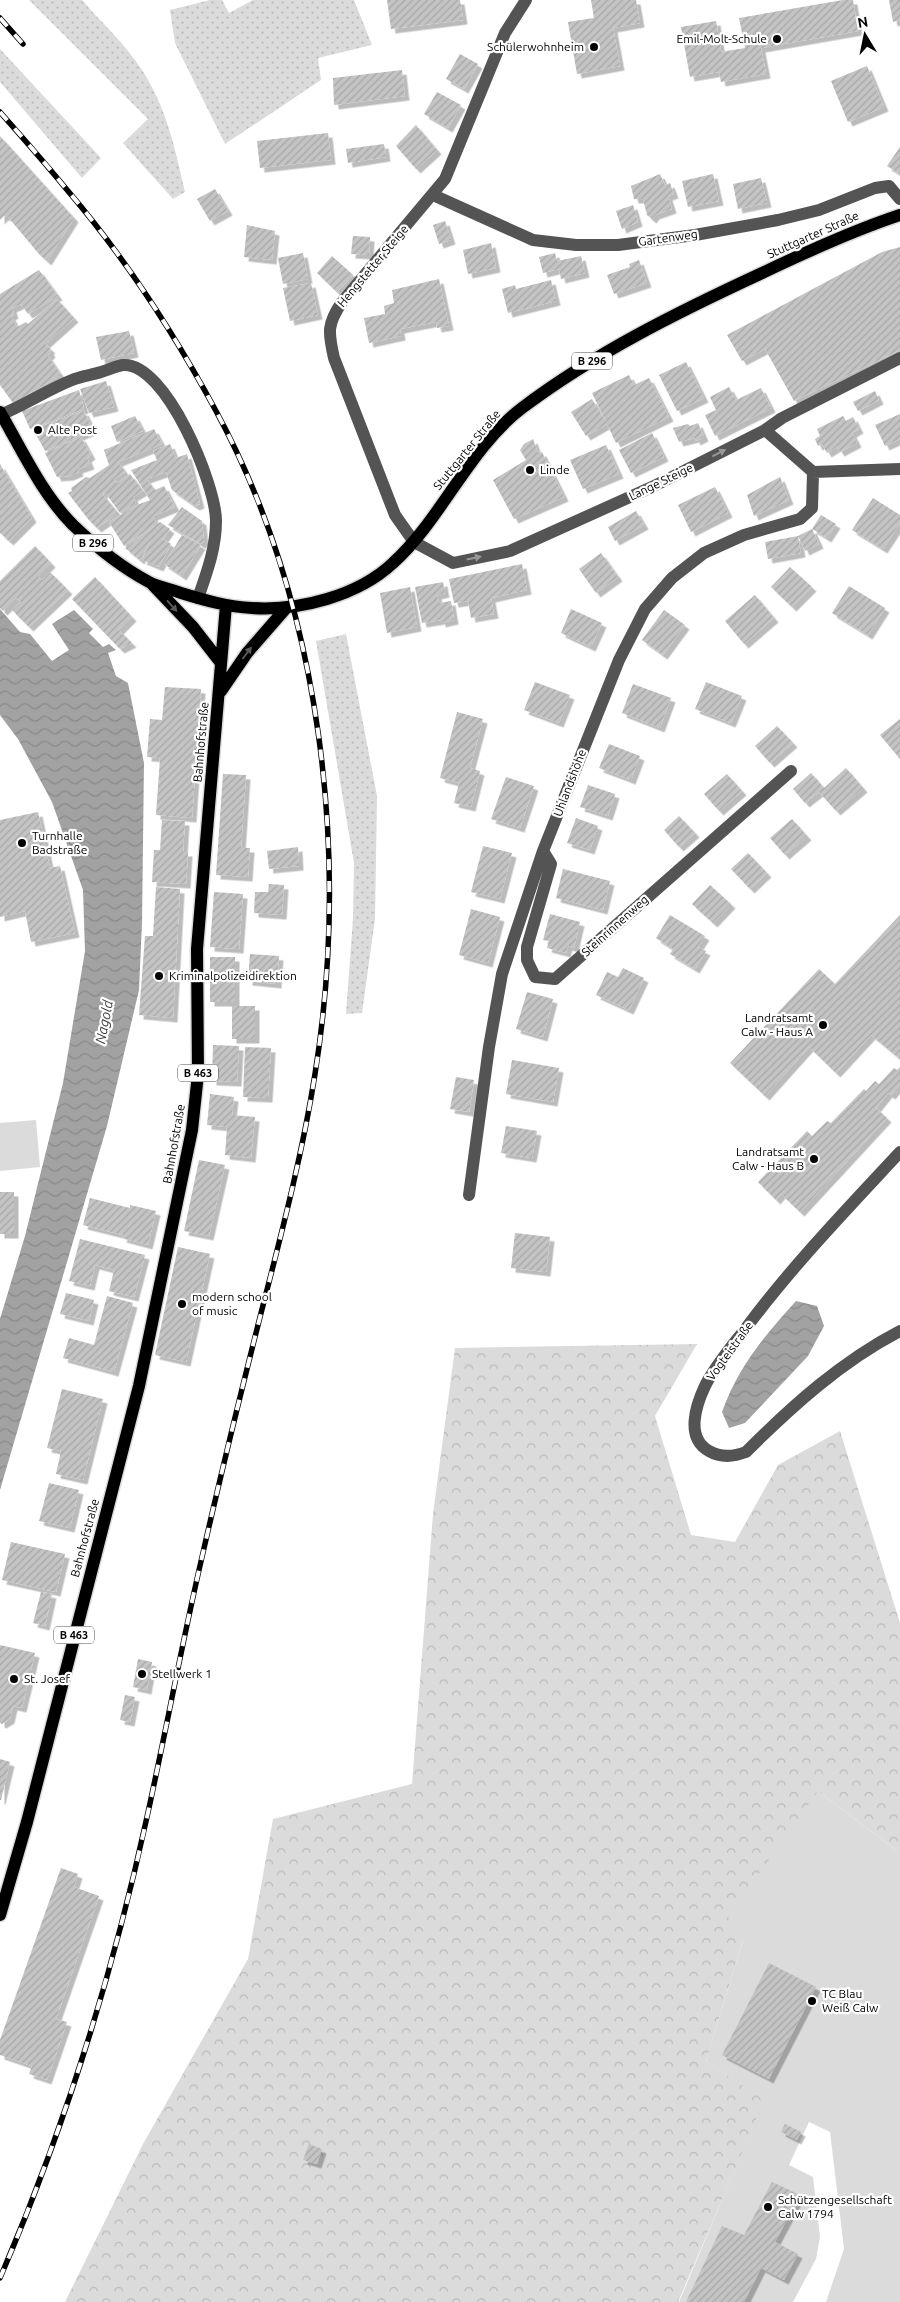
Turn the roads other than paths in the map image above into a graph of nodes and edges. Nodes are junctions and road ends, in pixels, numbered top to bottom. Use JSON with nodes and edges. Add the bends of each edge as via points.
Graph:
{"nodes":[{"id":1,"x":526,"y":0,"type":"edge"},
{"id":2,"x":433,"y":195,"type":"junction"},
{"id":3,"x":900,"y":199,"type":"edge"},
{"id":4,"x":900,"y":215,"type":"edge"},
{"id":5,"x":900,"y":358,"type":"edge"},
{"id":6,"x":0,"y":414,"type":"edge"},
{"id":7,"x":766,"y":430,"type":"junction"},
{"id":8,"x":900,"y":469,"type":"edge"},
{"id":9,"x":813,"y":472,"type":"junction"},
{"id":10,"x":414,"y":542,"type":"junction"},
{"id":11,"x":152,"y":583,"type":"junction"},
{"id":12,"x":198,"y":598,"type":"junction"},
{"id":13,"x":226,"y":605,"type":"junction"},
{"id":14,"x":287,"y":607,"type":"junction"},
{"id":15,"x":221,"y":663,"type":"junction"},
{"id":16,"x":219,"y":693,"type":"junction"},
{"id":17,"x":791,"y":770,"type":"dead end"},
{"id":18,"x":543,"y":851,"type":"junction"},
{"id":19,"x":900,"y":1152,"type":"edge"},
{"id":20,"x":469,"y":1195,"type":"dead end"},
{"id":21,"x":900,"y":1330,"type":"edge"},
{"id":22,"x":5,"y":1882,"type":"edge"},
{"id":23,"x":0,"y":1915,"type":"edge"}],
"edges":[{"from":1,"to":2,"type":"street","name":"Hengstetter Steige","via":[[505,33],[445,180]]},
{"from":2,"to":3,"type":"street","name":"Gartenweg","via":[[533,240],[576,245],[618,245],[778,220],[889,186]]},
{"from":2,"to":10,"type":"street","name":"Hengstetter Steige","via":[[342,302],[331,318],[328,334],[334,358],[395,515]]},
{"from":4,"to":10,"type":"main road","name":"Stuttgarter Straße","number":"B 296","via":[[842,236],[723,291],[604,354],[540,395],[500,429]]},
{"from":5,"to":7,"type":"street","name":"Lange Steige","via":[[782,418]]},
{"from":6,"to":11,"type":"main road","number":"B 296","via":[[46,490],[71,523],[109,556]]},
{"from":6,"to":12,"type":"street","via":[[72,380],[124,365],[138,368],[154,382],[176,410],[202,462],[213,496],[216,520],[213,555]]},
{"from":7,"to":9,"type":"street"},
{"from":10,"to":7,"type":"street","name":"Lange Steige","one_way":true,"via":[[453,563],[510,551],[652,487]]},
{"from":8,"to":9,"type":"street"},
{"from":9,"to":18,"type":"street","name":"Uhlandshöhe","via":[[812,508],[800,520],[744,535],[704,553],[672,578],[645,609],[619,660]]},
{"from":10,"to":14,"type":"main road","name":"Stuttgarter Straße","number":"B 296","via":[[392,564],[364,584]]},
{"from":11,"to":12,"type":"main road","number":"B 296"},
{"from":11,"to":15,"type":"main road","one_way":true},
{"from":12,"to":13,"type":"main road","number":"B 296"},
{"from":13,"to":14,"type":"main road","name":"Stuttgarter Straße","number":"B 296"},
{"from":13,"to":15,"type":"main road","name":"Bahnhofstraße","number":"B 463"},
{"from":16,"to":14,"type":"main road","one_way":true,"via":[[247,653]]},
{"from":15,"to":16,"type":"main road","name":"Bahnhofstraße","number":"B 463"},
{"from":16,"to":22,"type":"main road","name":"Bahnhofstraße","number":"B 463","via":[[197,949],[198,1074],[192,1130],[138,1386]]},
{"from":17,"to":18,"type":"street","name":"Steinrinnenweg","via":[[555,979],[535,977],[527,960],[527,947],[551,864]]},
{"from":18,"to":20,"type":"street","name":"Uhlandshöhe","via":[[502,974]]},
{"from":19,"to":21,"type":"street","name":"Vogteistraße","via":[[779,1284],[720,1361],[699,1400],[695,1419],[697,1439],[701,1446],[718,1455],[746,1452],[830,1376]]},
{"from":22,"to":23,"type":"main road","name":"Bahnhofstraße","number":"B 463"}]}
